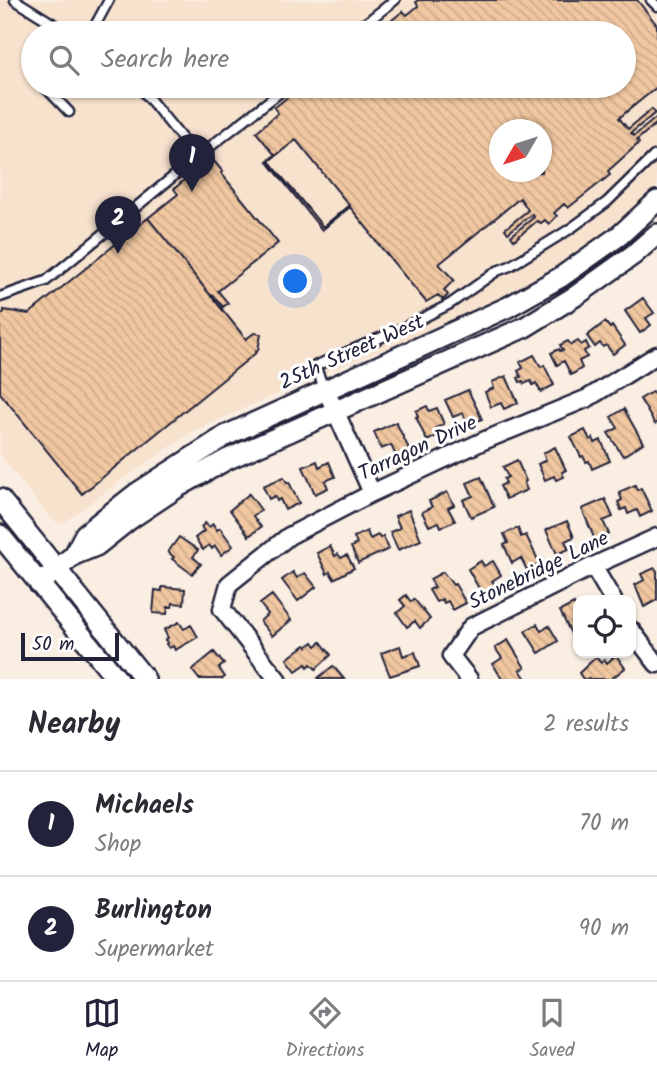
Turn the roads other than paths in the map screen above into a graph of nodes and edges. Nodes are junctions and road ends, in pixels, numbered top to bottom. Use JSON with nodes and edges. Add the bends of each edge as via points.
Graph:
{"nodes":[{"id":1,"x":15,"y":0,"type":"edge"},
{"id":2,"x":109,"y":0,"type":"edge"},
{"id":3,"x":395,"y":0,"type":"edge"},
{"id":4,"x":651,"y":0,"type":"edge"},
{"id":5,"x":657,"y":6,"type":"edge"},
{"id":6,"x":49,"y":21,"type":"edge"},
{"id":7,"x":97,"y":21,"type":"edge"},
{"id":8,"x":369,"y":21,"type":"edge"},
{"id":9,"x":56,"y":98,"type":"edge"},
{"id":10,"x":149,"y":98,"type":"edge"},
{"id":11,"x":273,"y":98,"type":"edge"},
{"id":12,"x":69,"y":112,"type":"dead end"},
{"id":13,"x":654,"y":156,"type":"dead end"},
{"id":14,"x":197,"y":157,"type":"junction"},
{"id":15,"x":657,"y":201,"type":"edge"},
{"id":16,"x":657,"y":234,"type":"edge"},
{"id":17,"x":0,"y":297,"type":"edge"},
{"id":18,"x":657,"y":355,"type":"edge"},
{"id":19,"x":326,"y":390,"type":"junction"},
{"id":20,"x":335,"y":412,"type":"junction"},
{"id":21,"x":372,"y":494,"type":"junction"},
{"id":22,"x":0,"y":499,"type":"edge"},
{"id":23,"x":0,"y":535,"type":"edge"},
{"id":24,"x":657,"y":537,"type":"edge"},
{"id":25,"x":74,"y":555,"type":"junction"},
{"id":26,"x":593,"y":566,"type":"junction"},
{"id":27,"x":56,"y":569,"type":"junction"},
{"id":28,"x":39,"y":584,"type":"junction"},
{"id":29,"x":610,"y":595,"type":"edge"},
{"id":30,"x":636,"y":637,"type":"edge"},
{"id":31,"x":657,"y":664,"type":"edge"},
{"id":32,"x":117,"y":679,"type":"edge"},
{"id":33,"x":145,"y":679,"type":"edge"},
{"id":34,"x":276,"y":679,"type":"edge"},
{"id":35,"x":469,"y":679,"type":"edge"}],
"edges":[{"from":1,"to":6,"type":"lane"},
{"from":2,"to":7,"type":"lane"},
{"from":3,"to":8,"type":"lane"},
{"from":4,"to":5,"type":"lane"},
{"from":9,"to":12,"type":"lane"},
{"from":10,"to":14,"type":"lane"},
{"from":11,"to":14,"type":"lane"},
{"from":13,"to":19,"type":"lane","via":[[607,202],[570,229],[450,304],[315,366]]},
{"from":14,"to":17,"type":"lane","via":[[46,281]]},
{"from":15,"to":19,"type":"street","name":"25th Street West","via":[[571,270],[508,307]]},
{"from":16,"to":20,"type":"street","name":"25th Street West","via":[[577,296],[525,327]]},
{"from":18,"to":21,"type":"street","name":"Tarragon Drive","via":[[588,398]]},
{"from":19,"to":20,"type":"street"},
{"from":19,"to":25,"type":"street","name":"25th Street West","via":[[225,436],[169,472],[85,534]]},
{"from":20,"to":21,"type":"street"},
{"from":20,"to":25,"type":"street","name":"25th Street West","via":[[226,460],[178,487],[96,546]]},
{"from":21,"to":34,"type":"street","name":"Tarragon Drive","via":[[289,536],[229,584],[222,610]]},
{"from":22,"to":27,"type":"street"},
{"from":23,"to":28,"type":"street"},
{"from":24,"to":26,"type":"street","name":"Stonebridge Lane"},
{"from":25,"to":27,"type":"street","name":"25th Street West"},
{"from":26,"to":29,"type":"street"},
{"from":26,"to":35,"type":"street","name":"Stonebridge Lane","via":[[471,627],[451,656]]},
{"from":27,"to":28,"type":"street","name":"25th Street West"},
{"from":27,"to":33,"type":"street"},
{"from":28,"to":32,"type":"street"},
{"from":30,"to":31,"type":"street"}]}
